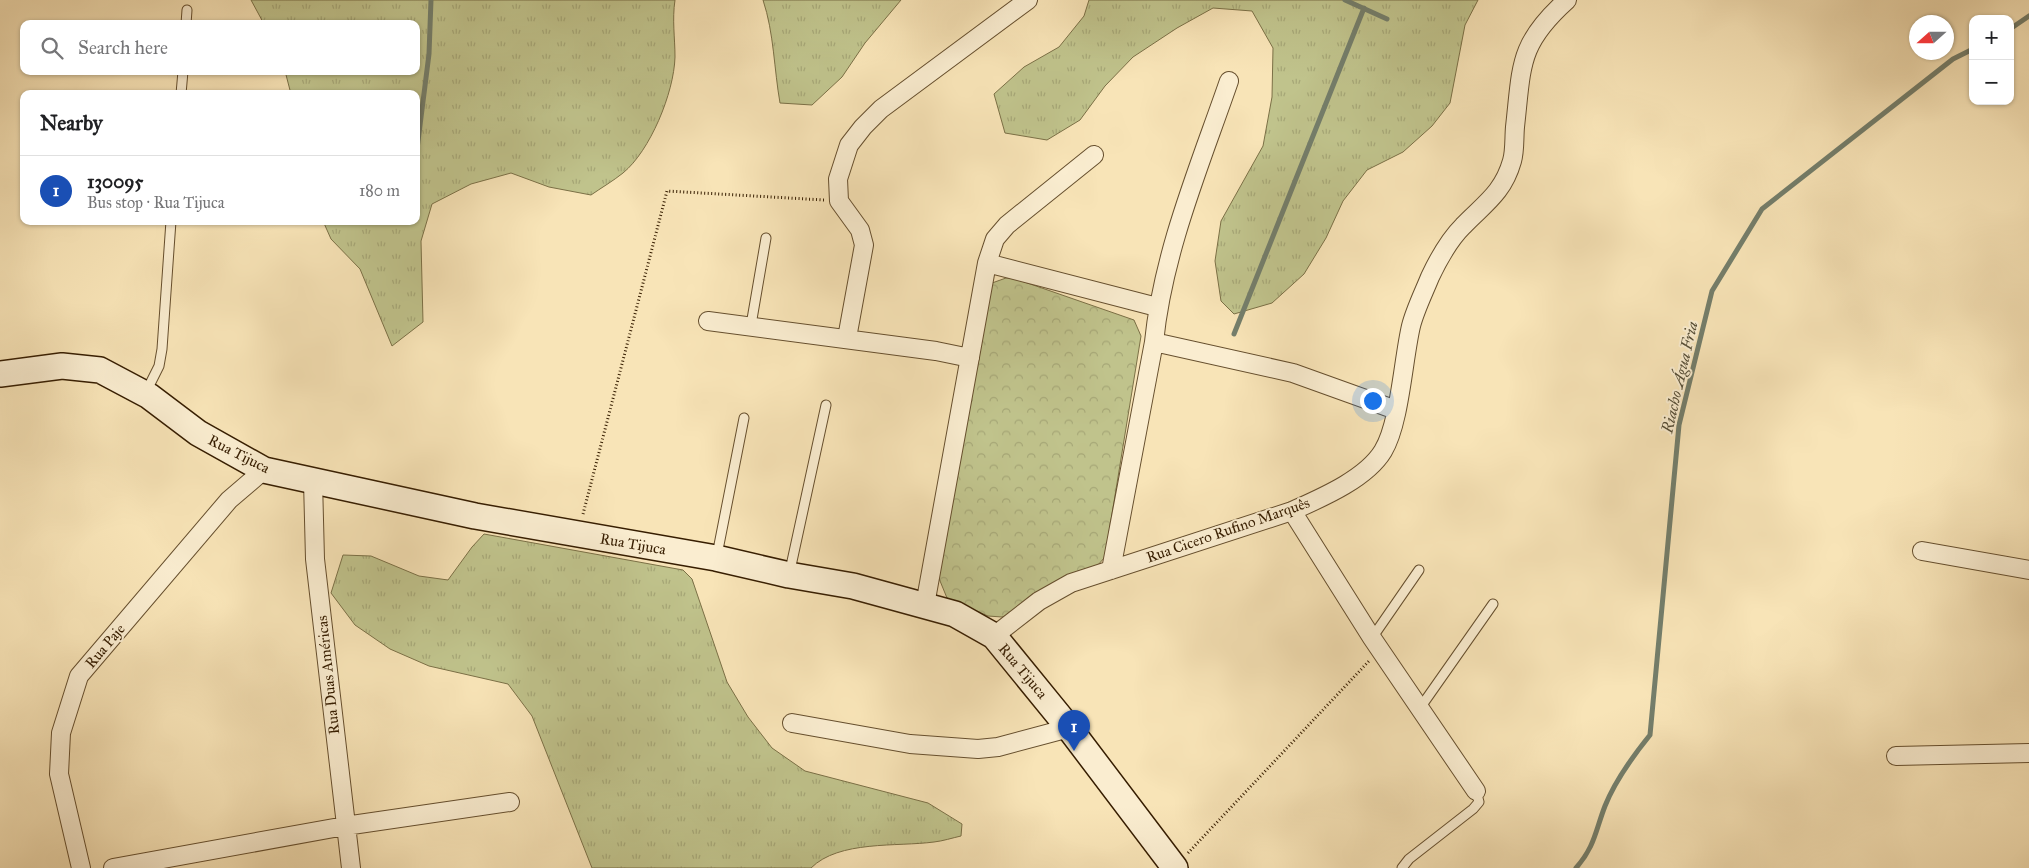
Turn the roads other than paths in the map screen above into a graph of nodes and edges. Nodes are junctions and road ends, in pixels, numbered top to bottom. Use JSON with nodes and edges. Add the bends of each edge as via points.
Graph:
{"nodes":[{"id":1,"x":1028,"y":0,"type":"edge"},
{"id":2,"x":1567,"y":0,"type":"edge"},
{"id":3,"x":188,"y":10,"type":"dead end"},
{"id":4,"x":187,"y":20,"type":"edge"},
{"id":5,"x":183,"y":75,"type":"edge"},
{"id":6,"x":1229,"y":81,"type":"dead end"},
{"id":7,"x":181,"y":90,"type":"edge"},
{"id":8,"x":1094,"y":156,"type":"dead end"},
{"id":9,"x":171,"y":225,"type":"edge"},
{"id":10,"x":766,"y":238,"type":"dead end"},
{"id":11,"x":987,"y":263,"type":"junction"},
{"id":12,"x":1157,"y":307,"type":"junction"},
{"id":13,"x":708,"y":321,"type":"dead end"},
{"id":14,"x":751,"y":325,"type":"junction"},
{"id":15,"x":847,"y":338,"type":"junction"},
{"id":16,"x":1154,"y":342,"type":"junction"},
{"id":17,"x":970,"y":358,"type":"junction"},
{"id":18,"x":0,"y":374,"type":"edge"},
{"id":19,"x":145,"y":394,"type":"junction"},
{"id":20,"x":826,"y":406,"type":"dead end"},
{"id":21,"x":1396,"y":410,"type":"junction"},
{"id":22,"x":744,"y":418,"type":"dead end"},
{"id":23,"x":264,"y":470,"type":"junction"},
{"id":24,"x":313,"y":482,"type":"junction"},
{"id":25,"x":1292,"y":511,"type":"junction"},
{"id":26,"x":1922,"y":550,"type":"dead end"},
{"id":27,"x":716,"y":558,"type":"junction"},
{"id":28,"x":1111,"y":570,"type":"junction"},
{"id":29,"x":1419,"y":570,"type":"dead end"},
{"id":30,"x":2029,"y":570,"type":"edge"},
{"id":31,"x":789,"y":575,"type":"junction"},
{"id":32,"x":1493,"y":604,"type":"dead end"},
{"id":33,"x":924,"y":605,"type":"junction"},
{"id":34,"x":994,"y":636,"type":"junction"},
{"id":35,"x":1376,"y":644,"type":"junction"},
{"id":36,"x":1420,"y":708,"type":"junction"},
{"id":37,"x":792,"y":724,"type":"dead end"},
{"id":38,"x":1069,"y":728,"type":"junction"},
{"id":39,"x":2029,"y":753,"type":"edge"},
{"id":40,"x":1896,"y":756,"type":"dead end"},
{"id":41,"x":1476,"y":791,"type":"joint"},
{"id":42,"x":510,"y":802,"type":"dead end"},
{"id":43,"x":345,"y":826,"type":"junction"},
{"id":44,"x":81,"y":868,"type":"edge"},
{"id":45,"x":113,"y":868,"type":"edge"},
{"id":46,"x":351,"y":868,"type":"edge"},
{"id":47,"x":1174,"y":868,"type":"edge"},
{"id":48,"x":1402,"y":868,"type":"edge"}],
"edges":[{"from":1,"to":15,"type":"street","via":[[881,109],[849,145],[838,179],[839,201],[860,230],[864,245]]},
{"from":2,"to":21,"type":"street","name":"Rua Cicero Rufino Marquês","via":[[1540,26],[1522,65],[1513,159],[1505,182],[1494,198],[1461,228],[1431,275],[1412,324]]},
{"from":3,"to":4,"type":"lane"},
{"from":5,"to":7,"type":"lane"},
{"from":6,"to":12,"type":"street"},
{"from":8,"to":11,"type":"street","via":[[1007,225],[995,240]]},
{"from":9,"to":19,"type":"lane","via":[[162,349]]},
{"from":10,"to":14,"type":"lane"},
{"from":11,"to":12,"type":"street"},
{"from":11,"to":17,"type":"street"},
{"from":12,"to":16,"type":"street"},
{"from":13,"to":14,"type":"street"},
{"from":14,"to":15,"type":"street"},
{"from":15,"to":17,"type":"street"},
{"from":16,"to":21,"type":"street","via":[[1293,373]]},
{"from":16,"to":28,"type":"street"},
{"from":17,"to":33,"type":"street"},
{"from":18,"to":19,"type":"street","name":"Rua Tijuca","via":[[62,366],[100,370]]},
{"from":19,"to":23,"type":"street","name":"Rua Tijuca","via":[[198,433]]},
{"from":20,"to":31,"type":"lane"},
{"from":21,"to":25,"type":"street","name":"Rua Cicero Rufino Marquês","via":[[1383,451],[1366,469],[1326,495]]},
{"from":22,"to":27,"type":"lane"},
{"from":23,"to":24,"type":"street","name":"Rua Tijuca"},
{"from":23,"to":44,"type":"street","name":"Rua Paje","via":[[229,500],[79,676],[61,733],[59,774]]},
{"from":24,"to":27,"type":"street","name":"Rua Tijuca","via":[[475,516]]},
{"from":24,"to":43,"type":"street","name":"Rua Duas Américas","via":[[315,559]]},
{"from":25,"to":28,"type":"street","name":"Rua Cicero Rufino Marquês"},
{"from":25,"to":35,"type":"street"},
{"from":26,"to":30,"type":"street"},
{"from":27,"to":31,"type":"street","name":"Rua Tijuca"},
{"from":28,"to":34,"type":"street","name":"Rua Cicero Rufino Marquês","via":[[1071,583],[1039,601]]},
{"from":29,"to":35,"type":"lane"},
{"from":31,"to":33,"type":"street","name":"Rua Tijuca","via":[[852,586]]},
{"from":32,"to":36,"type":"lane"},
{"from":33,"to":34,"type":"street","name":"Rua Tijuca","via":[[955,614]]},
{"from":34,"to":38,"type":"street","name":"Rua Tijuca"},
{"from":35,"to":36,"type":"street"},
{"from":36,"to":41,"type":"street"},
{"from":37,"to":38,"type":"street","via":[[910,744],[978,749],[998,747]]},
{"from":38,"to":47,"type":"street","name":"Rua Tijuca"},
{"from":39,"to":40,"type":"street"},
{"from":41,"to":48,"type":"lane","via":[[1479,802],[1474,809],[1409,859]]},
{"from":42,"to":43,"type":"street"},
{"from":43,"to":45,"type":"street"},
{"from":43,"to":46,"type":"street","name":"Rua Duas Américas"}]}
